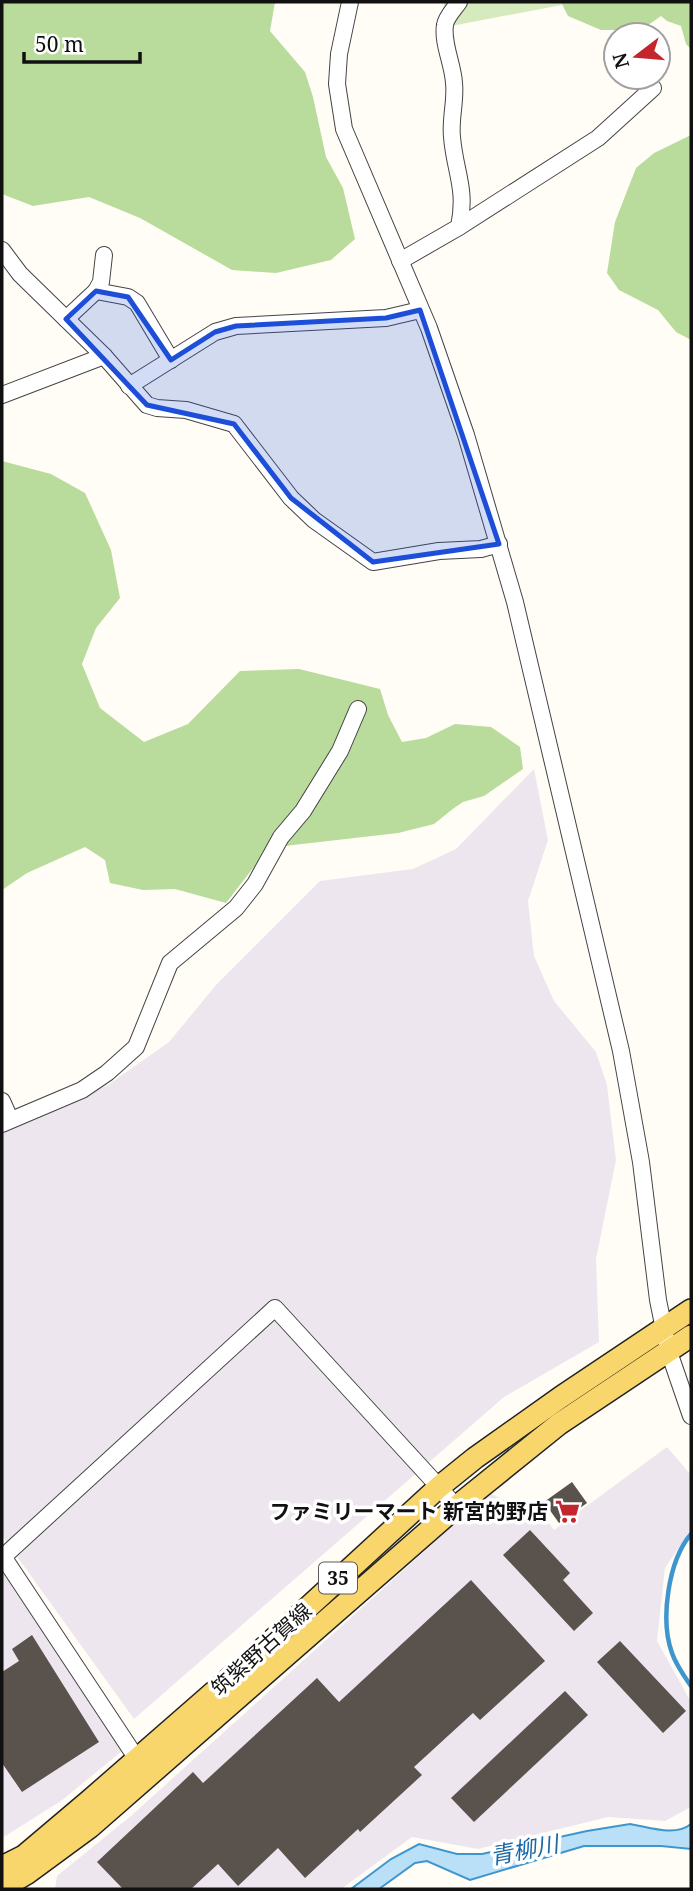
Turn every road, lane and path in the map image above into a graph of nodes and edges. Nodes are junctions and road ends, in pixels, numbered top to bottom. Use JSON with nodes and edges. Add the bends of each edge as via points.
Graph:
{"nodes":[{"id":1,"x":350,"y":2,"type":"edge"},
{"id":2,"x":459,"y":2,"type":"edge"},
{"id":3,"x":650,"y":91,"type":"edge"},
{"id":4,"x":460,"y":227,"type":"junction"},
{"id":5,"x":2,"y":250,"type":"edge"},
{"id":6,"x":104,"y":255,"type":"dead end"},
{"id":7,"x":400,"y":261,"type":"junction"},
{"id":8,"x":96,"y":291,"type":"junction"},
{"id":9,"x":420,"y":310,"type":"junction"},
{"id":10,"x":66,"y":319,"type":"junction"},
{"id":11,"x":104,"y":356,"type":"junction"},
{"id":12,"x":171,"y":359,"type":"junction"},
{"id":13,"x":129,"y":386,"type":"junction"},
{"id":14,"x":2,"y":395,"type":"edge"},
{"id":15,"x":499,"y":544,"type":"junction"},
{"id":16,"x":358,"y":709,"type":"dead end"},
{"id":17,"x":2,"y":1101,"type":"edge"},
{"id":18,"x":6,"y":1122,"type":"edge"},
{"id":19,"x":691,"y":1310,"type":"edge"},
{"id":20,"x":663,"y":1328,"type":"junction"},
{"id":21,"x":691,"y":1336,"type":"edge"},
{"id":22,"x":668,"y":1349,"type":"junction"},
{"id":23,"x":691,"y":1416,"type":"edge"},
{"id":24,"x":439,"y":1486,"type":"junction"},
{"id":25,"x":456,"y":1507,"type":"junction"},
{"id":26,"x":2,"y":1556,"type":"edge"},
{"id":27,"x":143,"y":1767,"type":"junction"},
{"id":28,"x":2,"y":1867,"type":"edge"},
{"id":29,"x":2,"y":1888,"type":"edge"}],
"edges":[{"from":1,"to":7,"type":"street","via":[[339,54],[339,108],[344,130]]},
{"from":2,"to":4,"type":"street","via":[[445,22],[455,86],[452,138],[463,188]]},
{"from":3,"to":4,"type":"street","via":[[598,138]]},
{"from":4,"to":7,"type":"street"},
{"from":5,"to":10,"type":"street"},
{"from":6,"to":8,"type":"street"},
{"from":7,"to":9,"type":"street"},
{"from":8,"to":10,"type":"street"},
{"from":8,"to":12,"type":"street","via":[[137,303]]},
{"from":9,"to":12,"type":"street","via":[[386,318],[236,326],[215,332]]},
{"from":9,"to":15,"type":"street","via":[[467,435]]},
{"from":10,"to":11,"type":"street"},
{"from":11,"to":13,"type":"street"},
{"from":11,"to":14,"type":"street"},
{"from":12,"to":13,"type":"street"},
{"from":13,"to":15,"type":"street","via":[[147,405],[234,424],[291,498],[373,562]]},
{"from":15,"to":20,"type":"street","via":[[621,1051]]},
{"from":16,"to":18,"type":"street","via":[[340,751],[255,884],[236,908],[170,963],[136,1047],[82,1090]]},
{"from":17,"to":18,"type":"street"},
{"from":19,"to":20,"type":"main road","name":"筑紫野古賀線","number":"35"},
{"from":20,"to":22,"type":"street"},
{"from":20,"to":24,"type":"main road","name":"筑紫野古賀線","number":"35"},
{"from":21,"to":22,"type":"main road","name":"筑紫野古賀線","number":"35"},
{"from":22,"to":23,"type":"street"},
{"from":22,"to":25,"type":"main road","name":"筑紫野古賀線","number":"35","via":[[559,1424]]},
{"from":24,"to":25,"type":"street"},
{"from":24,"to":26,"type":"street","via":[[275,1308]]},
{"from":24,"to":27,"type":"main road","name":"筑紫野古賀線","number":"35"},
{"from":25,"to":27,"type":"main road","name":"筑紫野古賀線","number":"35"},
{"from":26,"to":27,"type":"street"},
{"from":27,"to":28,"type":"main road","name":"筑紫野古賀線","number":"35","via":[[24,1856]]},
{"from":27,"to":29,"type":"main road","name":"筑紫野古賀線","number":"35","via":[[90,1827]]}]}
